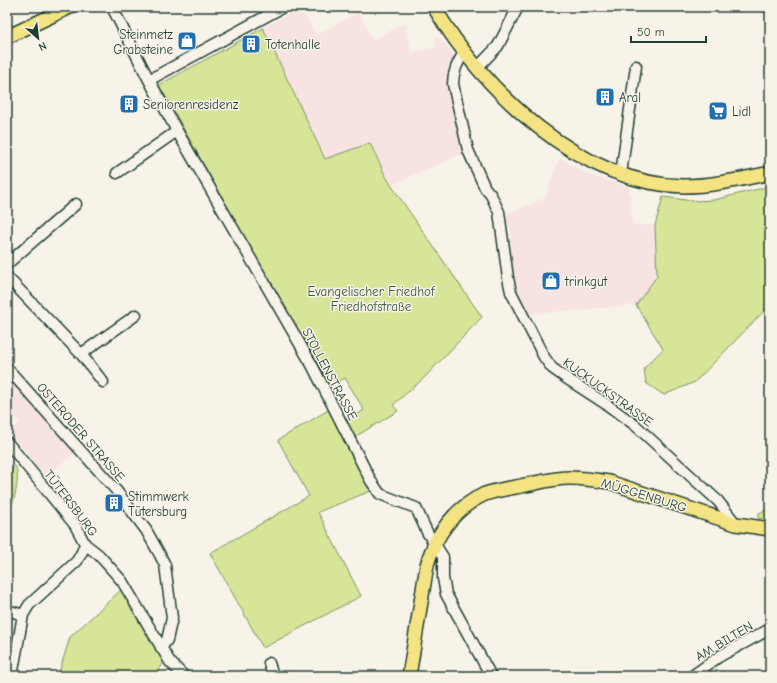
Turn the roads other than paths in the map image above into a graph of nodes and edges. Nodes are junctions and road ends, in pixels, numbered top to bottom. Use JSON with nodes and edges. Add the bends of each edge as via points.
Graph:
{"nodes":[{"id":1,"x":70,"y":7,"type":"edge"},
{"id":2,"x":112,"y":7,"type":"edge"},
{"id":3,"x":283,"y":7,"type":"edge"},
{"id":4,"x":434,"y":7,"type":"edge"},
{"id":5,"x":518,"y":7,"type":"edge"},
{"id":6,"x":7,"y":37,"type":"edge"},
{"id":7,"x":465,"y":52,"type":"junction"},
{"id":8,"x":636,"y":66,"type":"dead end"},
{"id":9,"x":478,"y":68,"type":"junction"},
{"id":10,"x":149,"y":80,"type":"junction"},
{"id":11,"x":177,"y":132,"type":"junction"},
{"id":12,"x":117,"y":173,"type":"dead end"},
{"id":13,"x":770,"y":173,"type":"edge"},
{"id":14,"x":621,"y":174,"type":"junction"},
{"id":15,"x":76,"y":204,"type":"dead end"},
{"id":16,"x":7,"y":264,"type":"edge"},
{"id":17,"x":7,"y":278,"type":"edge"},
{"id":18,"x":136,"y":315,"type":"dead end"},
{"id":19,"x":81,"y":354,"type":"junction"},
{"id":20,"x":7,"y":368,"type":"edge"},
{"id":21,"x":103,"y":382,"type":"dead end"},
{"id":22,"x":7,"y":442,"type":"edge"},
{"id":23,"x":736,"y":524,"type":"junction"},
{"id":24,"x":770,"y":529,"type":"edge"},
{"id":25,"x":85,"y":544,"type":"junction"},
{"id":26,"x":434,"y":544,"type":"junction"},
{"id":27,"x":7,"y":610,"type":"edge"},
{"id":28,"x":23,"y":615,"type":"junction"},
{"id":29,"x":770,"y":630,"type":"edge"},
{"id":30,"x":161,"y":648,"type":"junction"},
{"id":31,"x":269,"y":663,"type":"dead end"},
{"id":32,"x":12,"y":676,"type":"edge"},
{"id":33,"x":184,"y":676,"type":"edge"},
{"id":34,"x":273,"y":676,"type":"edge"},
{"id":35,"x":409,"y":676,"type":"edge"},
{"id":36,"x":491,"y":676,"type":"edge"},
{"id":37,"x":692,"y":676,"type":"edge"}],
"edges":[{"from":1,"to":6,"type":"main road"},
{"from":2,"to":10,"type":"street","name":"STOLLENSTRASSE"},
{"from":3,"to":10,"type":"street"},
{"from":4,"to":7,"type":"main road","via":[[446,28]]},
{"from":5,"to":9,"type":"street","via":[[498,46]]},
{"from":7,"to":9,"type":"main road"},
{"from":7,"to":23,"type":"street","name":"KUCKUCKSTRASSE","via":[[453,74],[453,84],[468,150],[499,212],[511,292],[544,357],[552,368],[635,425],[718,501]]},
{"from":8,"to":14,"type":"street"},
{"from":9,"to":14,"type":"main road","via":[[514,107],[547,134],[575,153]]},
{"from":10,"to":11,"type":"street","name":"STOLLENSTRASSE"},
{"from":11,"to":12,"type":"street"},
{"from":11,"to":26,"type":"street","name":"STOLLENSTRASSE","via":[[312,365],[371,481],[380,494],[416,508]]},
{"from":13,"to":14,"type":"main road","via":[[729,182],[682,186],[646,181]]},
{"from":15,"to":16,"type":"street"},
{"from":17,"to":19,"type":"street"},
{"from":18,"to":19,"type":"street"},
{"from":19,"to":21,"type":"street"},
{"from":20,"to":30,"type":"street","name":"OSTERODER STRASSE","via":[[115,489],[146,530],[160,555],[165,565],[172,618]]},
{"from":22,"to":25,"type":"street","name":"TÜTERSBURG","via":[[75,526]]},
{"from":23,"to":24,"type":"main road","name":"MÜGGENBURG"},
{"from":23,"to":26,"type":"main road","name":"MÜGGENBURG","via":[[609,482],[568,478],[502,490],[472,501],[446,525]]},
{"from":25,"to":28,"type":"street","via":[[77,561],[29,605]]},
{"from":25,"to":30,"type":"street","name":"TÜTERSBURG","via":[[99,555],[122,581]]},
{"from":26,"to":35,"type":"main road","name":"MÜGGENBURG","via":[[427,565]]},
{"from":26,"to":36,"type":"street","name":"STOLLENSTRASSE","via":[[443,557],[446,594]]},
{"from":27,"to":28,"type":"street"},
{"from":28,"to":32,"type":"street"},
{"from":29,"to":37,"type":"street","name":"AM BILTEN","via":[[720,656]]},
{"from":30,"to":33,"type":"street","name":"TÜTERSBURG"},
{"from":31,"to":34,"type":"street"}]}
